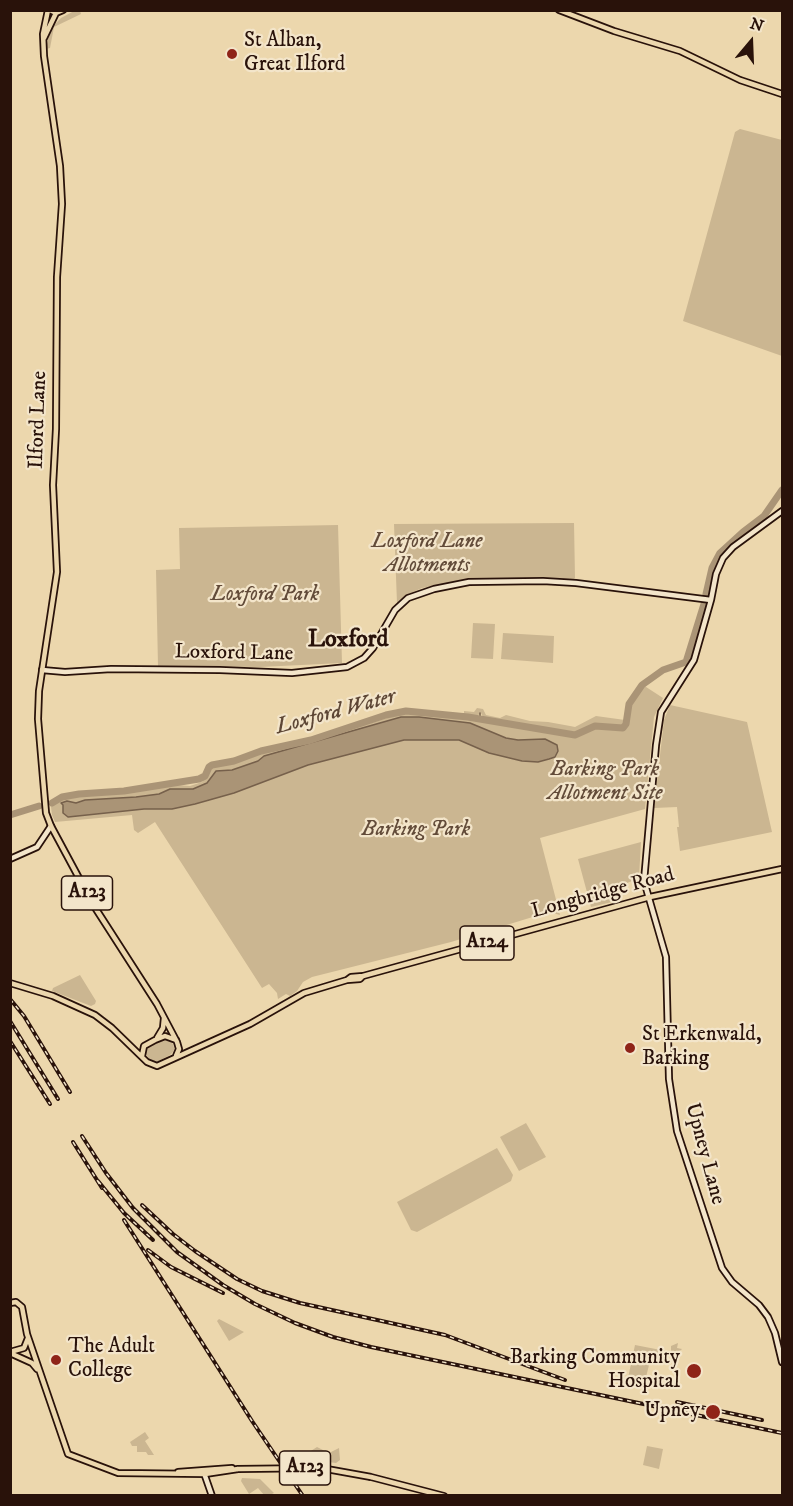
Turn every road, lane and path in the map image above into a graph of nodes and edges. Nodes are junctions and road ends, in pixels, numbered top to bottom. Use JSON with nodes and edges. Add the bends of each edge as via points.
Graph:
{"nodes":[{"id":1,"x":49,"y":10,"type":"edge"},
{"id":2,"x":63,"y":10,"type":"edge"},
{"id":3,"x":558,"y":10,"type":"edge"},
{"id":4,"x":56,"y":14,"type":"junction"},
{"id":5,"x":44,"y":38,"type":"junction"},
{"id":6,"x":783,"y":94,"type":"edge"},
{"id":7,"x":783,"y":511,"type":"edge"},
{"id":8,"x":707,"y":599,"type":"junction"},
{"id":9,"x":42,"y":670,"type":"junction"},
{"id":10,"x":51,"y":826,"type":"junction"},
{"id":11,"x":10,"y":860,"type":"edge"},
{"id":12,"x":783,"y":869,"type":"edge"},
{"id":13,"x":650,"y":897,"type":"junction"},
{"id":14,"x":13,"y":984,"type":"edge"},
{"id":15,"x":161,"y":1013,"type":"junction"},
{"id":16,"x":155,"y":1040,"type":"junction"},
{"id":17,"x":149,"y":1042,"type":"junction"},
{"id":18,"x":178,"y":1043,"type":"junction"},
{"id":19,"x":129,"y":1044,"type":"junction"},
{"id":20,"x":193,"y":1049,"type":"junction"},
{"id":21,"x":176,"y":1056,"type":"junction"},
{"id":22,"x":143,"y":1058,"type":"junction"},
{"id":23,"x":10,"y":1303,"type":"edge"},
{"id":24,"x":28,"y":1338,"type":"junction"},
{"id":25,"x":10,"y":1353,"type":"edge"},
{"id":26,"x":783,"y":1362,"type":"edge"},
{"id":27,"x":39,"y":1372,"type":"junction"},
{"id":28,"x":238,"y":1470,"type":"junction"},
{"id":29,"x":202,"y":1473,"type":"junction"},
{"id":30,"x":212,"y":1473,"type":"junction"},
{"id":31,"x":207,"y":1481,"type":"junction"},
{"id":32,"x":212,"y":1496,"type":"edge"},
{"id":33,"x":444,"y":1496,"type":"edge"}],
"edges":[{"from":1,"to":4,"type":"main road"},
{"from":1,"to":5,"type":"main road","name":"Ilford Lane","number":"A123"},
{"from":2,"to":4,"type":"main road"},
{"from":3,"to":6,"type":"main road","via":[[680,51],[740,80]]},
{"from":4,"to":5,"type":"main road"},
{"from":5,"to":9,"type":"main road","name":"Ilford Lane","number":"A123","via":[[62,204],[53,485],[57,572]]},
{"from":7,"to":8,"type":"street","name":"Upney Lane","via":[[723,558]]},
{"from":8,"to":9,"type":"street","name":"Loxford Lane","via":[[576,583],[469,582],[408,598],[395,610],[373,648],[346,667],[292,673]]},
{"from":8,"to":13,"type":"street","name":"Upney Lane","via":[[694,660],[659,718],[645,877]]},
{"from":9,"to":10,"type":"main road","name":"Ilford Lane","number":"A123","via":[[38,719],[45,803]]},
{"from":10,"to":11,"type":"street","via":[[37,847]]},
{"from":10,"to":15,"type":"main road","number":"A123","via":[[94,906]]},
{"from":12,"to":13,"type":"main road","name":"Longbridge Road","number":"A124"},
{"from":13,"to":20,"type":"main road","name":"Longbridge Road","number":"A124","via":[[363,976],[351,976],[304,993],[250,1024]]},
{"from":13,"to":26,"type":"street","name":"Upney Lane","via":[[666,957],[669,1079],[677,1131],[722,1268],[768,1317]]},
{"from":14,"to":19,"type":"main road","via":[[87,1011]]},
{"from":15,"to":16,"type":"main road","via":[[164,1026]]},
{"from":15,"to":18,"type":"main road","number":"A123"},
{"from":16,"to":17,"type":"main road"},
{"from":16,"to":18,"type":"main road","via":[[167,1036]]},
{"from":17,"to":19,"type":"main road"},
{"from":17,"to":22,"type":"main road"},
{"from":18,"to":20,"type":"main road"},
{"from":18,"to":21,"type":"main road"},
{"from":19,"to":22,"type":"main road"},
{"from":20,"to":21,"type":"main road","name":"Longbridge Road","number":"A124"},
{"from":21,"to":22,"type":"main road","via":[[158,1066]]},
{"from":23,"to":24,"type":"main road","number":"A123","via":[[22,1306]]},
{"from":24,"to":25,"type":"main road","via":[[24,1348]]},
{"from":24,"to":27,"type":"main road","number":"A123"},
{"from":25,"to":27,"type":"main road","via":[[32,1363]]},
{"from":27,"to":29,"type":"main road","number":"A123","via":[[68,1454],[118,1473]]},
{"from":28,"to":29,"type":"main road","number":"A123"},
{"from":28,"to":30,"type":"main road","number":"A123"},
{"from":28,"to":33,"type":"main road","number":"A123","bridge":true,"via":[[321,1468]]},
{"from":29,"to":30,"type":"main road","number":"A123"},
{"from":29,"to":31,"type":"street"},
{"from":30,"to":31,"type":"street"},
{"from":31,"to":32,"type":"street"}]}
